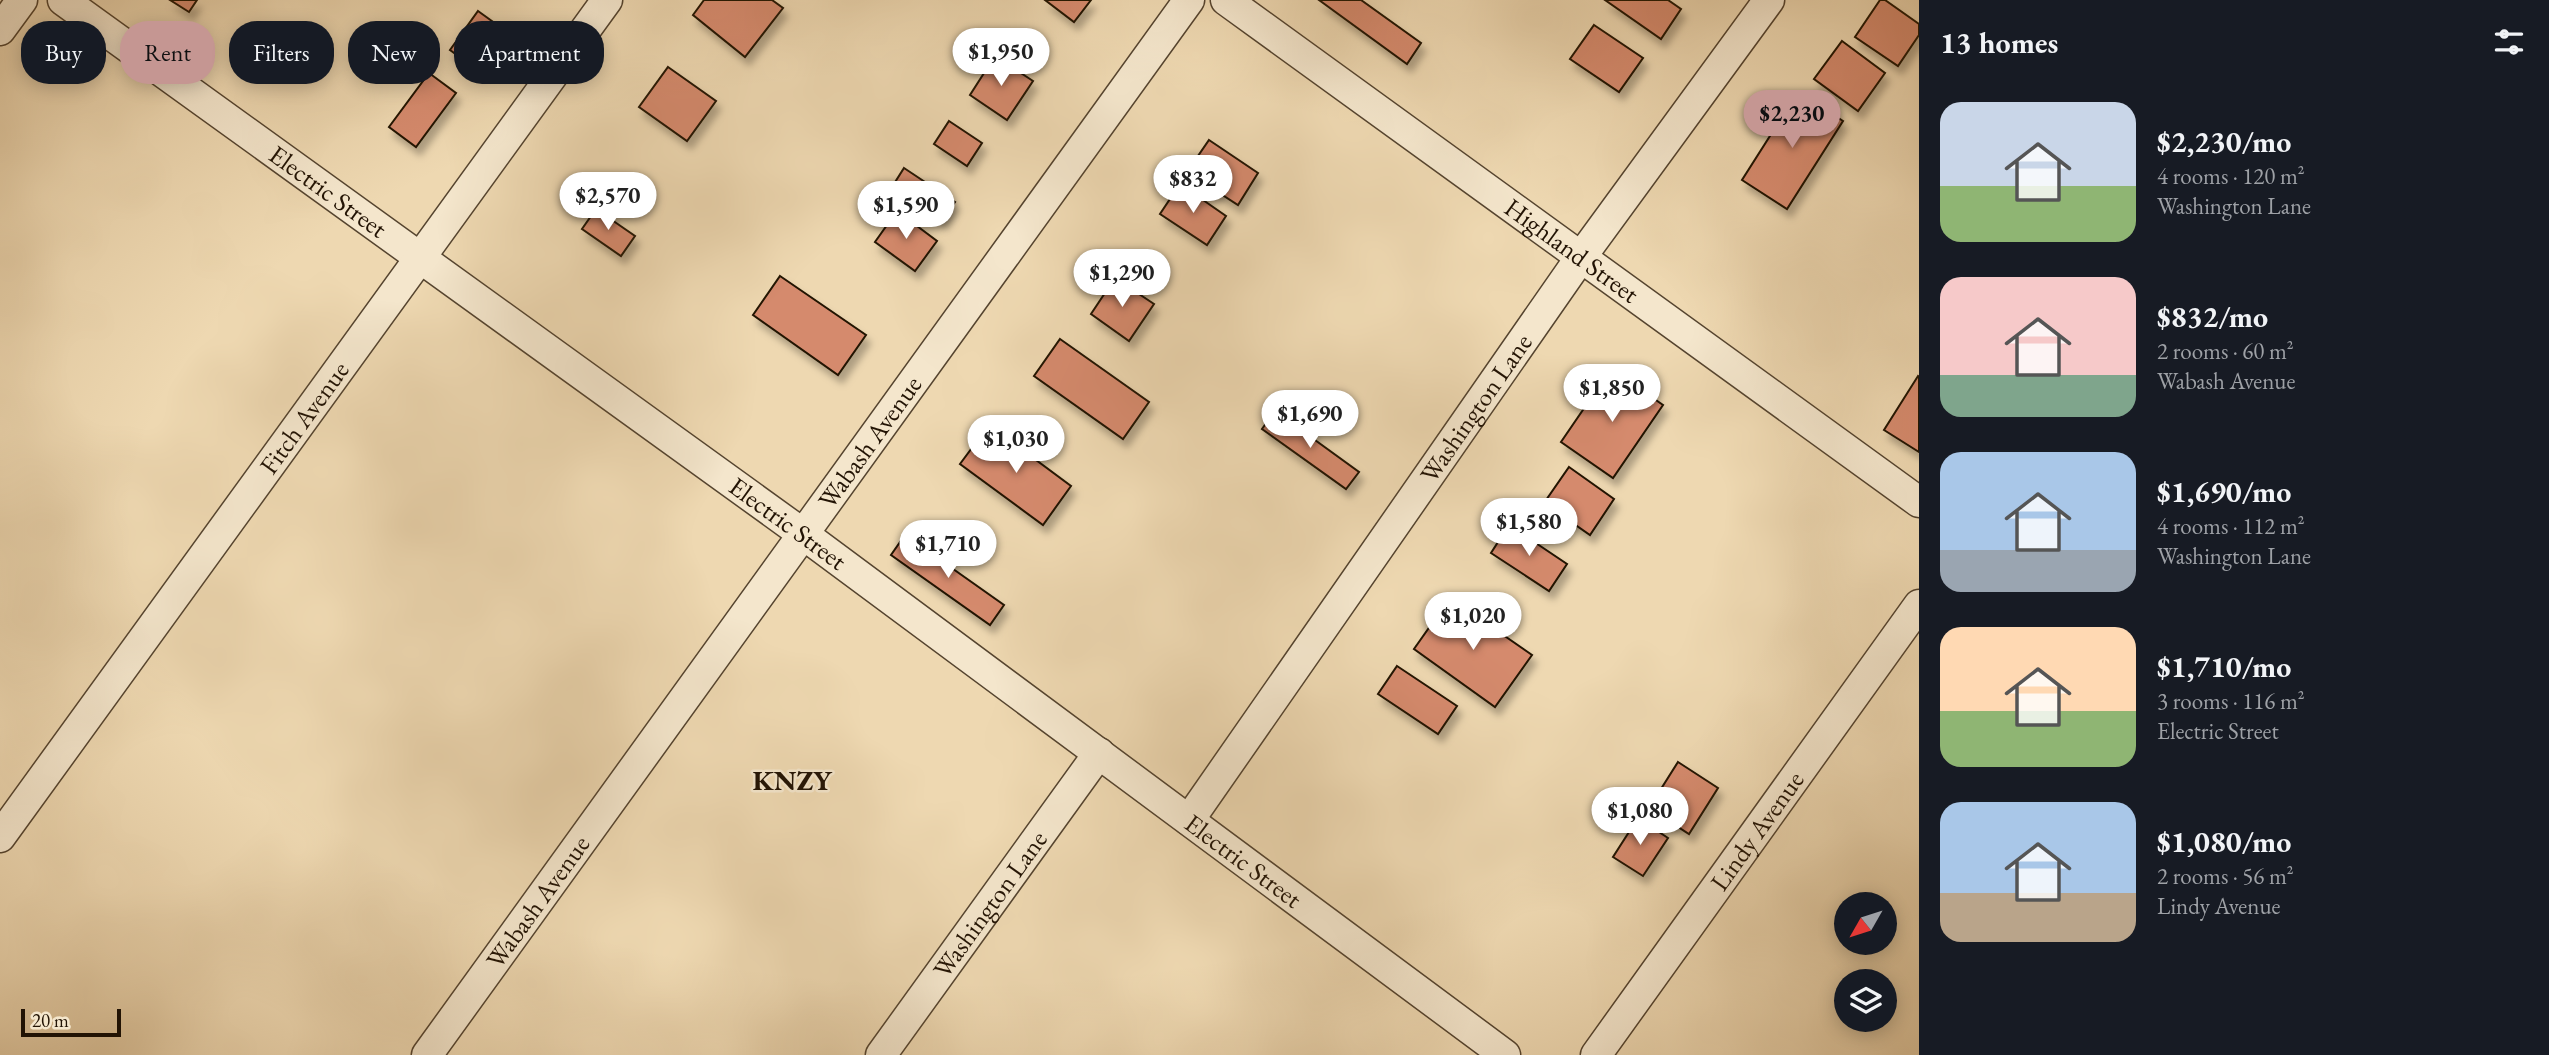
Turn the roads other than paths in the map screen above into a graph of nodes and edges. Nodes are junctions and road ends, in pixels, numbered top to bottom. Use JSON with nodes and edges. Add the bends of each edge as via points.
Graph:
{"nodes":[{"id":1,"x":22,"y":0,"type":"edge"},
{"id":2,"x":63,"y":0,"type":"edge"},
{"id":3,"x":607,"y":0,"type":"edge"},
{"id":4,"x":1189,"y":0,"type":"edge"},
{"id":5,"x":1226,"y":0,"type":"edge"},
{"id":6,"x":1769,"y":0,"type":"edge"},
{"id":7,"x":0,"y":30,"type":"edge"},
{"id":8,"x":1581,"y":257,"type":"junction"},
{"id":9,"x":420,"y":258,"type":"junction"},
{"id":10,"x":1919,"y":502,"type":"edge"},
{"id":11,"x":803,"y":534,"type":"junction"},
{"id":12,"x":1919,"y":605,"type":"edge"},
{"id":13,"x":1099,"y":753,"type":"junction"},
{"id":14,"x":1189,"y":820,"type":"junction"},
{"id":15,"x":0,"y":837,"type":"edge"},
{"id":16,"x":1496,"y":1052,"type":"edge"},
{"id":17,"x":427,"y":1055,"type":"edge"},
{"id":18,"x":881,"y":1055,"type":"edge"},
{"id":19,"x":1596,"y":1055,"type":"edge"}],
"edges":[{"from":1,"to":7,"type":"street"},
{"from":2,"to":9,"type":"street","name":"Electric Street"},
{"from":3,"to":9,"type":"street","name":"Fitch Avenue"},
{"from":4,"to":11,"type":"street","name":"Wabash Avenue"},
{"from":5,"to":8,"type":"street","name":"Highland Street"},
{"from":6,"to":8,"type":"street","name":"Washington Lane"},
{"from":8,"to":10,"type":"street","name":"Highland Street"},
{"from":8,"to":14,"type":"street","name":"Washington Lane"},
{"from":9,"to":11,"type":"street","name":"Electric Street"},
{"from":9,"to":15,"type":"street","name":"Fitch Avenue"},
{"from":11,"to":13,"type":"street","name":"Electric Street"},
{"from":11,"to":17,"type":"street","name":"Wabash Avenue"},
{"from":12,"to":19,"type":"street","name":"Lindy Avenue"},
{"from":13,"to":14,"type":"street","name":"Electric Street"},
{"from":13,"to":18,"type":"street","name":"Washington Lane"},
{"from":14,"to":16,"type":"street","name":"Electric Street"}]}
